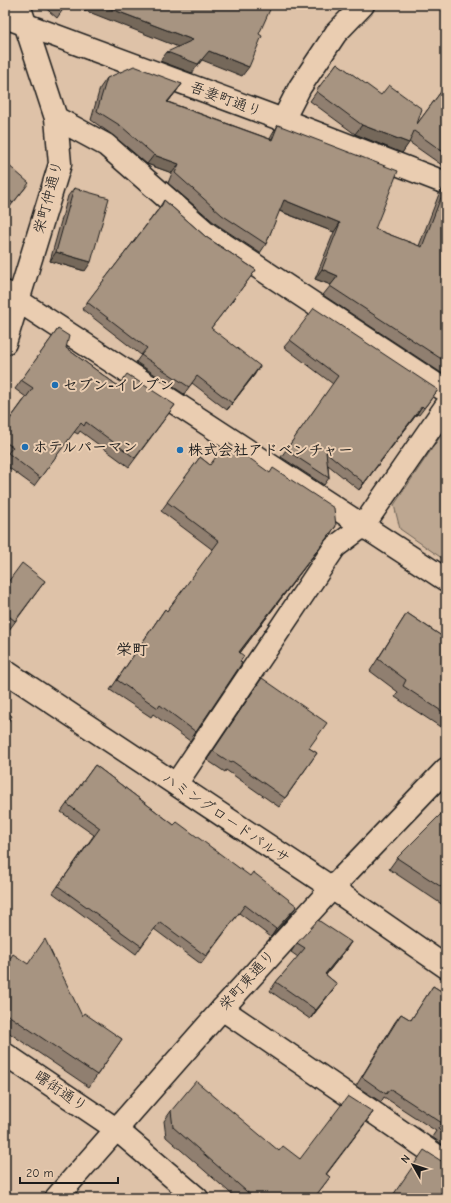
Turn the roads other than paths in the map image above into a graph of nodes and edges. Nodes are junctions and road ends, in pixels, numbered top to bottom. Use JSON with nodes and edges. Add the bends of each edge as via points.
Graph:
{"nodes":[{"id":1,"x":19,"y":5,"type":"edge"},
{"id":2,"x":362,"y":5,"type":"edge"},
{"id":3,"x":5,"y":17,"type":"edge"},
{"id":4,"x":25,"y":25,"type":"junction"},
{"id":5,"x":56,"y":118,"type":"junction"},
{"id":6,"x":283,"y":120,"type":"junction"},
{"id":7,"x":446,"y":183,"type":"edge"},
{"id":8,"x":12,"y":296,"type":"edge"},
{"id":9,"x":5,"y":343,"type":"edge"},
{"id":10,"x":446,"y":391,"type":"edge"},
{"id":11,"x":446,"y":406,"type":"edge"},
{"id":12,"x":363,"y":526,"type":"junction"},
{"id":13,"x":446,"y":580,"type":"edge"},
{"id":14,"x":5,"y":671,"type":"edge"},
{"id":15,"x":446,"y":769,"type":"edge"},
{"id":16,"x":176,"y":784,"type":"junction"},
{"id":17,"x":332,"y":888,"type":"junction"},
{"id":18,"x":446,"y":967,"type":"edge"},
{"id":19,"x":222,"y":1009,"type":"junction"},
{"id":20,"x":5,"y":1054,"type":"edge"},
{"id":21,"x":116,"y":1129,"type":"junction"},
{"id":22,"x":446,"y":1162,"type":"edge"},
{"id":23,"x":56,"y":1198,"type":"edge"},
{"id":24,"x":197,"y":1198,"type":"edge"}],
"edges":[{"from":1,"to":4,"type":"street","name":"栄町仲通り"},
{"from":2,"to":6,"type":"street","via":[[336,32],[300,87]]},
{"from":3,"to":4,"type":"street","name":"吾妻町通り"},
{"from":4,"to":5,"type":"street","name":"栄町仲通り"},
{"from":4,"to":6,"type":"street","name":"吾妻町通り"},
{"from":5,"to":8,"type":"street","name":"栄町仲通り","via":[[60,164]]},
{"from":5,"to":10,"type":"street","via":[[106,145],[208,234]]},
{"from":6,"to":7,"type":"street","name":"吾妻町通り"},
{"from":8,"to":9,"type":"street","name":"栄町仲通り"},
{"from":8,"to":12,"type":"street"},
{"from":11,"to":12,"type":"street"},
{"from":12,"to":13,"type":"street"},
{"from":12,"to":16,"type":"street","via":[[335,548]]},
{"from":14,"to":16,"type":"street","name":"ハミングロードパルサ"},
{"from":15,"to":17,"type":"street","name":"栄町東通り"},
{"from":16,"to":17,"type":"street","name":"ハミングロードパルサ"},
{"from":17,"to":18,"type":"street","name":"ハミングロードパルサ"},
{"from":17,"to":19,"type":"street","name":"栄町東通り"},
{"from":19,"to":21,"type":"street","name":"栄町東通り"},
{"from":19,"to":22,"type":"street"},
{"from":20,"to":21,"type":"street","name":"曙街通り"},
{"from":21,"to":23,"type":"street","name":"栄町東通り"},
{"from":21,"to":24,"type":"street","name":"曙街通り"}]}
